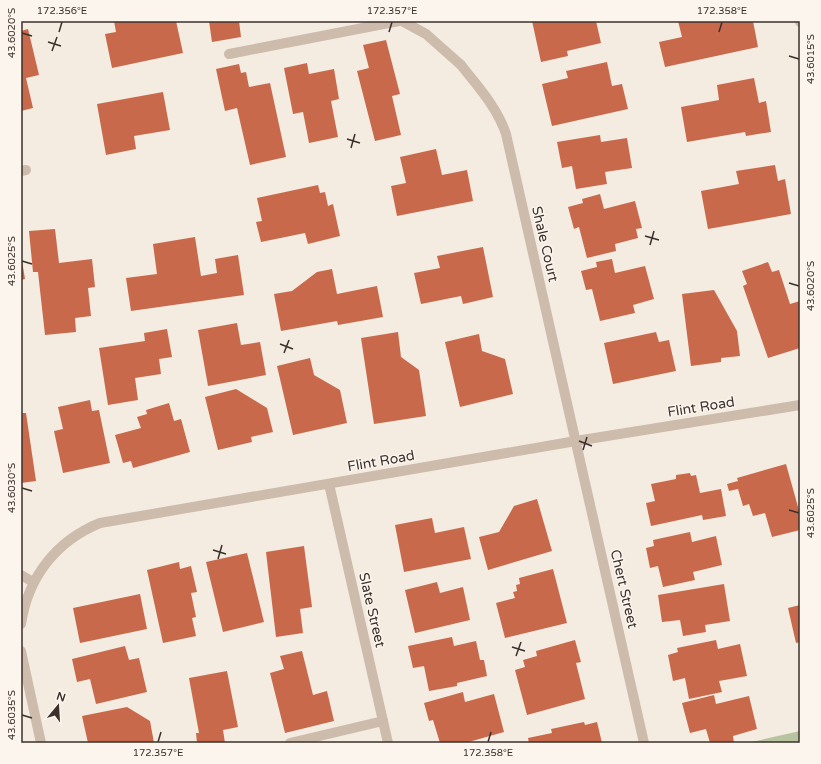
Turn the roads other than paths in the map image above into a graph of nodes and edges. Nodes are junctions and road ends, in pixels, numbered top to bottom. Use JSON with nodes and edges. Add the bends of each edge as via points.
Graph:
{"nodes":[{"id":1,"x":400,"y":21,"type":"edge"},
{"id":2,"x":229,"y":54,"type":"dead end"},
{"id":3,"x":800,"y":405,"type":"edge"},
{"id":4,"x":576,"y":441,"type":"junction"},
{"id":5,"x":329,"y":484,"type":"junction"},
{"id":6,"x":21,"y":575,"type":"edge"},
{"id":7,"x":33,"y":582,"type":"junction"},
{"id":8,"x":21,"y":624,"type":"edge"},
{"id":9,"x":21,"y":651,"type":"edge"},
{"id":10,"x":383,"y":721,"type":"junction"},
{"id":11,"x":41,"y":743,"type":"edge"},
{"id":12,"x":290,"y":743,"type":"edge"},
{"id":13,"x":388,"y":743,"type":"edge"},
{"id":14,"x":644,"y":743,"type":"edge"}],
"edges":[{"from":1,"to":2,"type":"street"},
{"from":1,"to":4,"type":"street","name":"Shale Court","via":[[426,34],[461,65],[500,118],[506,134]]},
{"from":3,"to":4,"type":"street","name":"Flint Road"},
{"from":4,"to":5,"type":"street","name":"Flint Road"},
{"from":4,"to":14,"type":"street","name":"Chert Street"},
{"from":5,"to":7,"type":"street","name":"Flint Road","via":[[100,523],[79,533],[60,547]]},
{"from":5,"to":10,"type":"street","name":"Slate Street"},
{"from":6,"to":7,"type":"street"},
{"from":7,"to":8,"type":"street","name":"Flint Road"},
{"from":9,"to":11,"type":"street"},
{"from":10,"to":12,"type":"street"},
{"from":10,"to":13,"type":"street","name":"Slate Street"}]}
